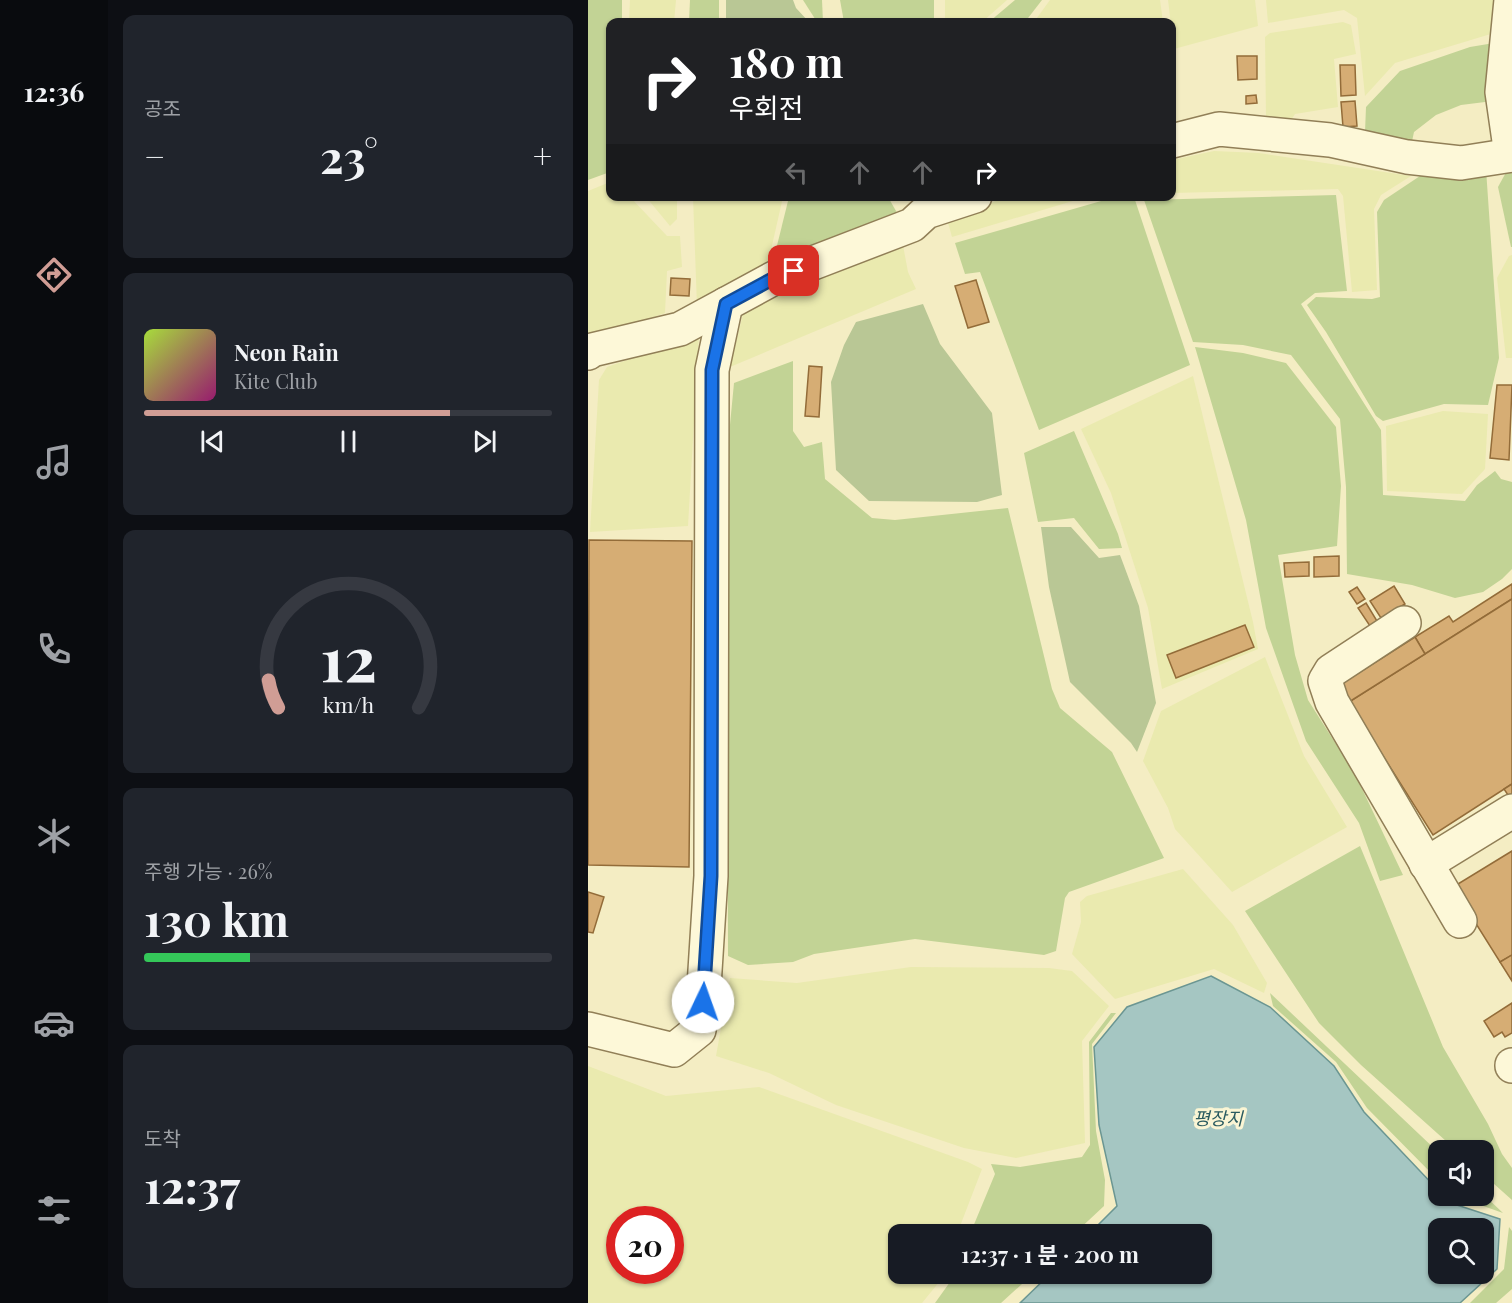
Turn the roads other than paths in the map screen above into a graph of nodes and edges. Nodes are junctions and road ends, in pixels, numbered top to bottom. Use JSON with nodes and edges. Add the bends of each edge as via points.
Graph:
{"nodes":[{"id":1,"x":1510,"y":0,"type":"edge"},
{"id":2,"x":1176,"y":140,"type":"edge"},
{"id":3,"x":1512,"y":155,"type":"edge"},
{"id":4,"x":960,"y":201,"type":"edge"},
{"id":5,"x":726,"y":304,"type":"junction"},
{"id":6,"x":588,"y":353,"type":"edge"},
{"id":7,"x":1404,"y":623,"type":"dead end"},
{"id":8,"x":1512,"y":811,"type":"edge"},
{"id":9,"x":1426,"y":864,"type":"junction"},
{"id":10,"x":1460,"y":921,"type":"dead end"},
{"id":11,"x":588,"y":1029,"type":"edge"}],
"edges":[{"from":1,"to":3,"type":"street","via":[[1502,93]]},
{"from":2,"to":3,"type":"street","via":[[1219,129],[1330,140],[1407,157],[1461,163]]},
{"from":4,"to":5,"type":"street","via":[[926,212],[912,225],[774,278]]},
{"from":5,"to":6,"type":"street","via":[[680,329]]},
{"from":5,"to":11,"type":"street","via":[[712,370],[711,876],[699,1030],[674,1050]]},
{"from":7,"to":9,"type":"street","via":[[1331,671],[1325,681],[1332,702]]},
{"from":8,"to":9,"type":"street"},
{"from":9,"to":10,"type":"street"}]}
